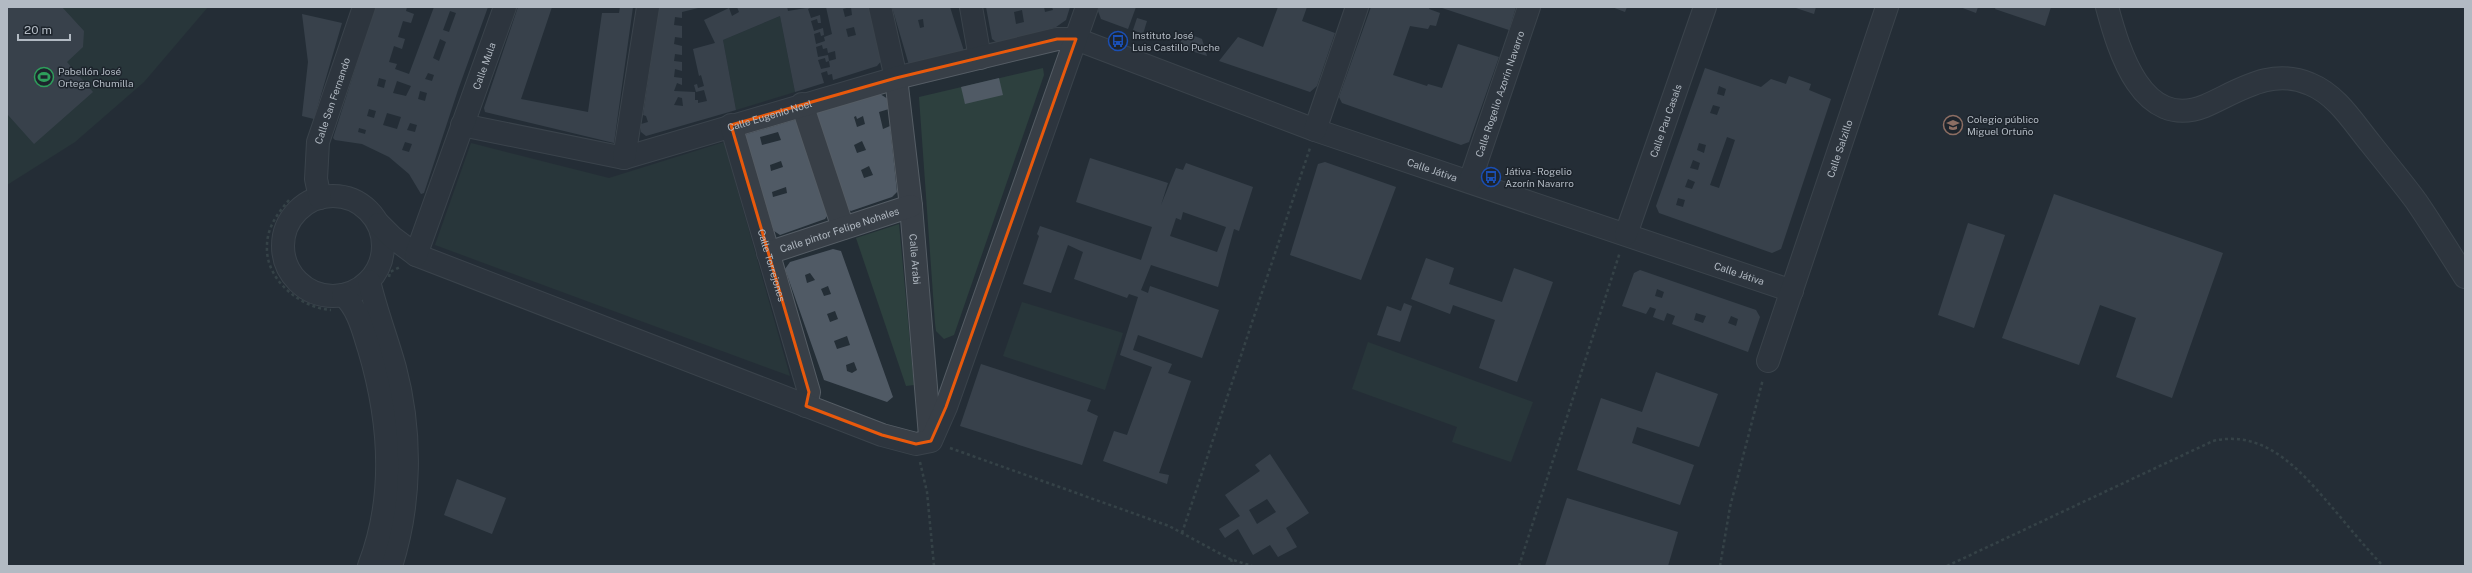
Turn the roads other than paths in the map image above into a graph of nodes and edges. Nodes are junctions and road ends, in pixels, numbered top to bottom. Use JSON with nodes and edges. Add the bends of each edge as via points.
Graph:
{"nodes":[{"id":1,"x":364,"y":7,"type":"edge"},
{"id":2,"x":505,"y":7,"type":"edge"},
{"id":3,"x":648,"y":7,"type":"edge"},
{"id":4,"x":880,"y":7,"type":"edge"},
{"id":5,"x":971,"y":7,"type":"edge"},
{"id":6,"x":1087,"y":7,"type":"edge"},
{"id":7,"x":1357,"y":7,"type":"edge"},
{"id":8,"x":1529,"y":7,"type":"edge"},
{"id":9,"x":1705,"y":7,"type":"edge"},
{"id":10,"x":1887,"y":7,"type":"edge"},
{"id":11,"x":2107,"y":7,"type":"edge"},
{"id":12,"x":1076,"y":39,"type":"junction"},
{"id":13,"x":980,"y":58,"type":"junction"},
{"id":14,"x":896,"y":78,"type":"junction"},
{"id":15,"x":802,"y":104,"type":"junction"},
{"id":16,"x":462,"y":125,"type":"junction"},
{"id":17,"x":731,"y":125,"type":"junction"},
{"id":18,"x":1315,"y":130,"type":"junction"},
{"id":19,"x":624,"y":158,"type":"junction"},
{"id":20,"x":1470,"y":181,"type":"junction"},
{"id":21,"x":320,"y":198,"type":"junction"},
{"id":22,"x":912,"y":206,"type":"junction"},
{"id":23,"x":379,"y":224,"type":"junction"},
{"id":24,"x":843,"y":228,"type":"junction"},
{"id":25,"x":1626,"y":234,"type":"junction"},
{"id":26,"x":768,"y":253,"type":"junction"},
{"id":27,"x":416,"y":255,"type":"junction"},
{"id":28,"x":375,"y":273,"type":"junction"},
{"id":29,"x":2465,"y":278,"type":"edge"},
{"id":30,"x":1792,"y":290,"type":"junction"},
{"id":31,"x":339,"y":303,"type":"junction"},
{"id":32,"x":1768,"y":361,"type":"road end"},
{"id":33,"x":806,"y":406,"type":"junction"},
{"id":34,"x":923,"y":442,"type":"junction"},
{"id":35,"x":369,"y":566,"type":"edge"},
{"id":36,"x":391,"y":566,"type":"edge"}],
"edges":[{"from":1,"to":21,"type":"street","name":"Calle San Fernando","via":[[318,142],[316,179]]},
{"from":2,"to":16,"type":"street","name":"Calle Mula"},
{"from":3,"to":19,"type":"street"},
{"from":4,"to":14,"type":"street","name":"Calle Arabi"},
{"from":5,"to":13,"type":"street"},
{"from":6,"to":12,"type":"street"},
{"from":7,"to":18,"type":"street"},
{"from":8,"to":20,"type":"street","name":"Calle Rogelio Azorín Navarro"},
{"from":9,"to":25,"type":"street","name":"Calle Pau Casals"},
{"from":10,"to":30,"type":"street","name":"Calle Salzillo"},
{"from":11,"to":29,"type":"street","via":[[2116,38],[2132,75],[2144,92],[2166,107],[2189,110],[2257,81],[2282,77],[2297,79],[2322,90],[2343,109],[2415,200]]},
{"from":12,"to":13,"type":"street","name":"Calle Eugenio Noel","via":[[1057,40]]},
{"from":12,"to":18,"type":"street","name":"Calle Játiva"},
{"from":12,"to":34,"type":"street","via":[[946,407]]},
{"from":13,"to":14,"type":"street","name":"Calle Eugenio Noel"},
{"from":14,"to":15,"type":"street","name":"Calle Eugenio Noel"},
{"from":14,"to":22,"type":"street","name":"Calle Arabi"},
{"from":15,"to":17,"type":"street","name":"Calle Eugenio Noel"},
{"from":15,"to":24,"type":"street"},
{"from":16,"to":19,"type":"street","name":"Calle Eugenio Noel"},
{"from":16,"to":27,"type":"street","name":"Calle Mula"},
{"from":17,"to":19,"type":"street","name":"Calle Eugenio Noel"},
{"from":17,"to":26,"type":"street","name":"Calle Torrejones"},
{"from":18,"to":20,"type":"street","name":"Calle Játiva"},
{"from":20,"to":25,"type":"street","name":"Calle Játiva"},
{"from":21,"to":23,"type":"street","via":[[348,198],[371,212]]},
{"from":21,"to":31,"type":"street","via":[[307,203],[296,212],[286,230],[283,250],[290,270],[303,286],[315,293],[329,296]]},
{"from":22,"to":24,"type":"street","name":"Calle pintor Felipe Nohales"},
{"from":22,"to":34,"type":"street","name":"Calle Arabi"},
{"from":23,"to":27,"type":"street"},
{"from":23,"to":28,"type":"street","via":[[384,250]]},
{"from":24,"to":26,"type":"street","name":"Calle pintor Felipe Nohales"},
{"from":25,"to":30,"type":"street","name":"Calle Játiva"},
{"from":26,"to":33,"type":"street","name":"Calle Torrejones","via":[[809,392]]},
{"from":27,"to":28,"type":"street","via":[[404,255]]},
{"from":27,"to":33,"type":"street"},
{"from":28,"to":31,"type":"street"},
{"from":28,"to":36,"type":"street","via":[[395,370],[407,458],[405,507]]},
{"from":30,"to":32,"type":"street","name":"Calle Salzillo"},
{"from":31,"to":35,"type":"street","via":[[349,301],[364,331],[384,410],[388,471],[378,541]]},
{"from":33,"to":34,"type":"street","via":[[882,435]]}]}
